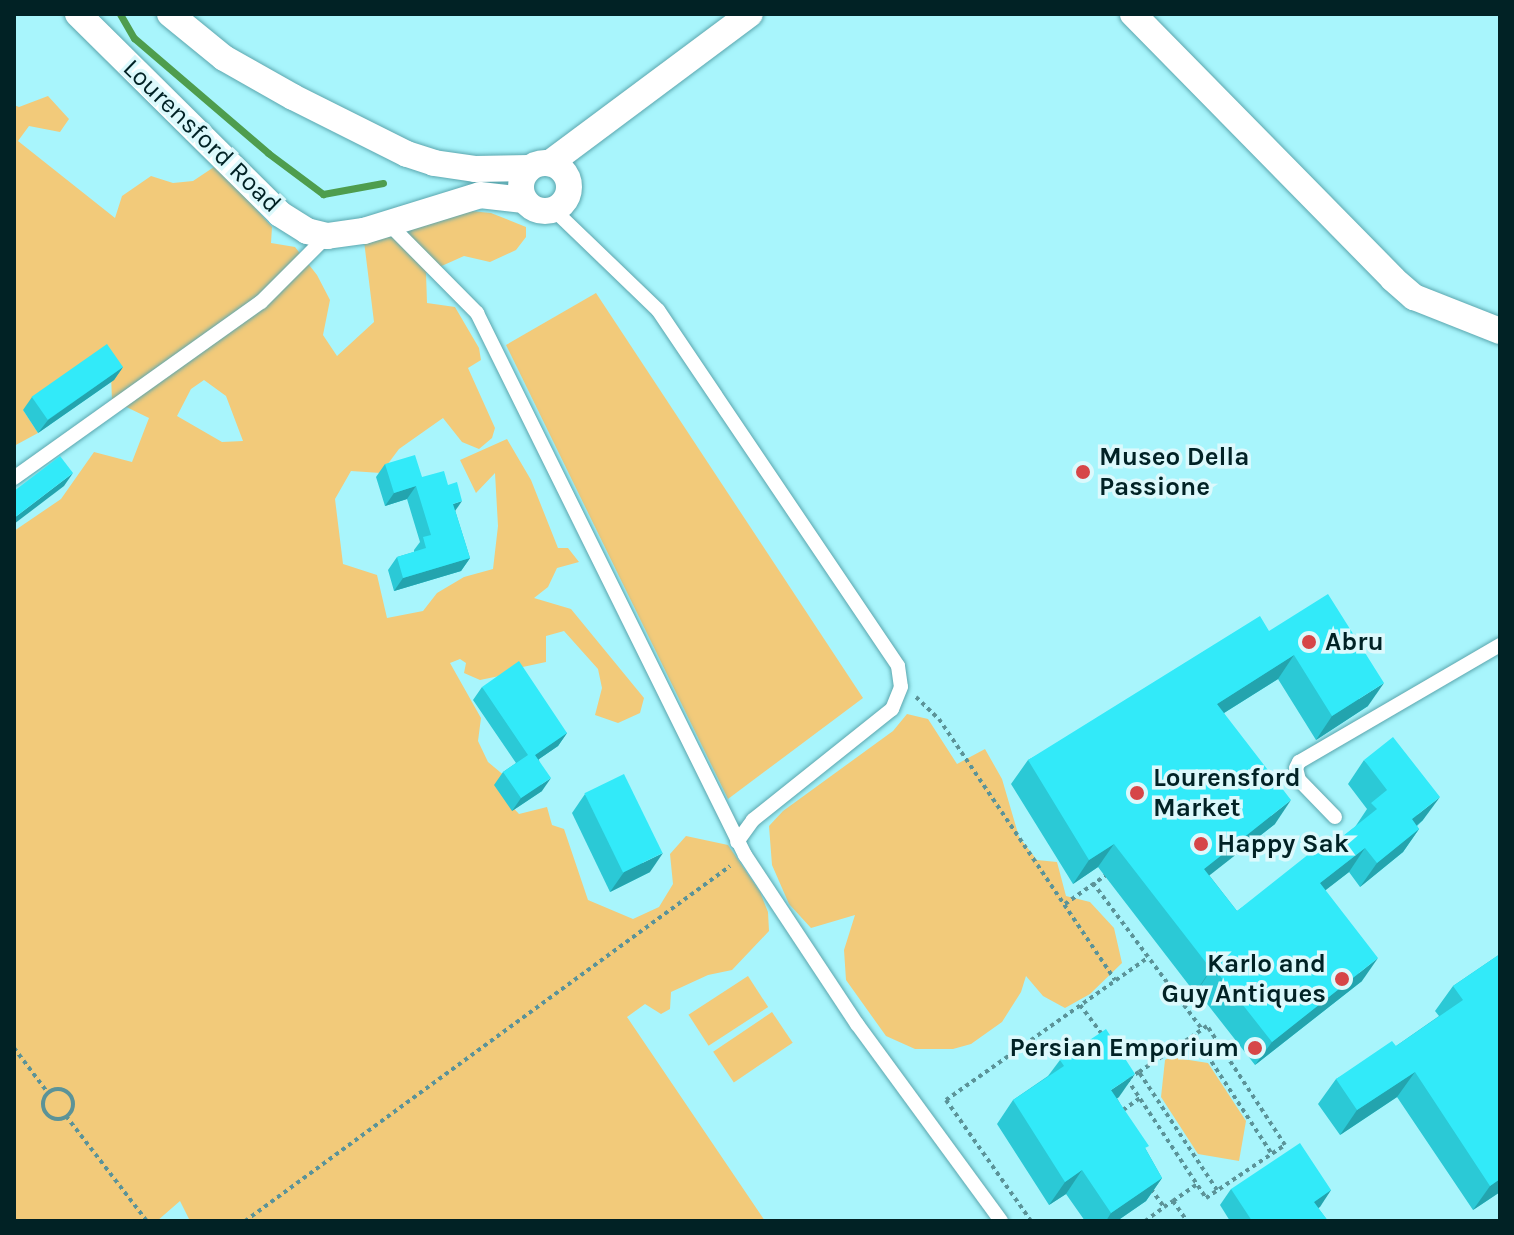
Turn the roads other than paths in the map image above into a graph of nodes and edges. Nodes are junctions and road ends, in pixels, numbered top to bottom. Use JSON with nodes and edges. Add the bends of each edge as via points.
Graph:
{"nodes":[{"id":1,"x":78,"y":14,"type":"edge"},
{"id":2,"x":170,"y":14,"type":"edge"},
{"id":3,"x":750,"y":14,"type":"edge"},
{"id":4,"x":1133,"y":14,"type":"edge"},
{"id":5,"x":540,"y":165,"type":"junction"},
{"id":6,"x":524,"y":200,"type":"junction"},
{"id":7,"x":554,"y":210,"type":"junction"},
{"id":8,"x":388,"y":223,"type":"junction"},
{"id":9,"x":327,"y":236,"type":"junction"},
{"id":10,"x":1500,"y":331,"type":"edge"},
{"id":11,"x":14,"y":478,"type":"edge"},
{"id":12,"x":1500,"y":645,"type":"edge"},
{"id":13,"x":1335,"y":817,"type":"dead end"},
{"id":14,"x":741,"y":848,"type":"junction"},
{"id":15,"x":1001,"y":1221,"type":"edge"}],
"edges":[{"from":1,"to":9,"type":"street","name":"Lourensford Road","via":[[280,214]]},
{"from":2,"to":5,"type":"street","via":[[224,58],[407,154],[475,169]]},
{"from":3,"to":5,"type":"street"},
{"from":4,"to":10,"type":"street","via":[[1393,279],[1414,297]]},
{"from":5,"to":6,"type":"street","via":[[520,189]]},
{"from":5,"to":7,"type":"street","via":[[559,167],[569,184],[568,195]]},
{"from":6,"to":7,"type":"street","via":[[532,209]]},
{"from":6,"to":8,"type":"street","via":[[480,195]]},
{"from":7,"to":14,"type":"lane","via":[[658,310],[892,656],[901,687],[884,718],[753,820]]},
{"from":8,"to":9,"type":"street"},
{"from":8,"to":14,"type":"lane","via":[[477,313]]},
{"from":9,"to":11,"type":"lane","via":[[261,302]]},
{"from":12,"to":13,"type":"lane","via":[[1299,762],[1299,780]]},
{"from":14,"to":15,"type":"lane","via":[[857,1024]]}]}
